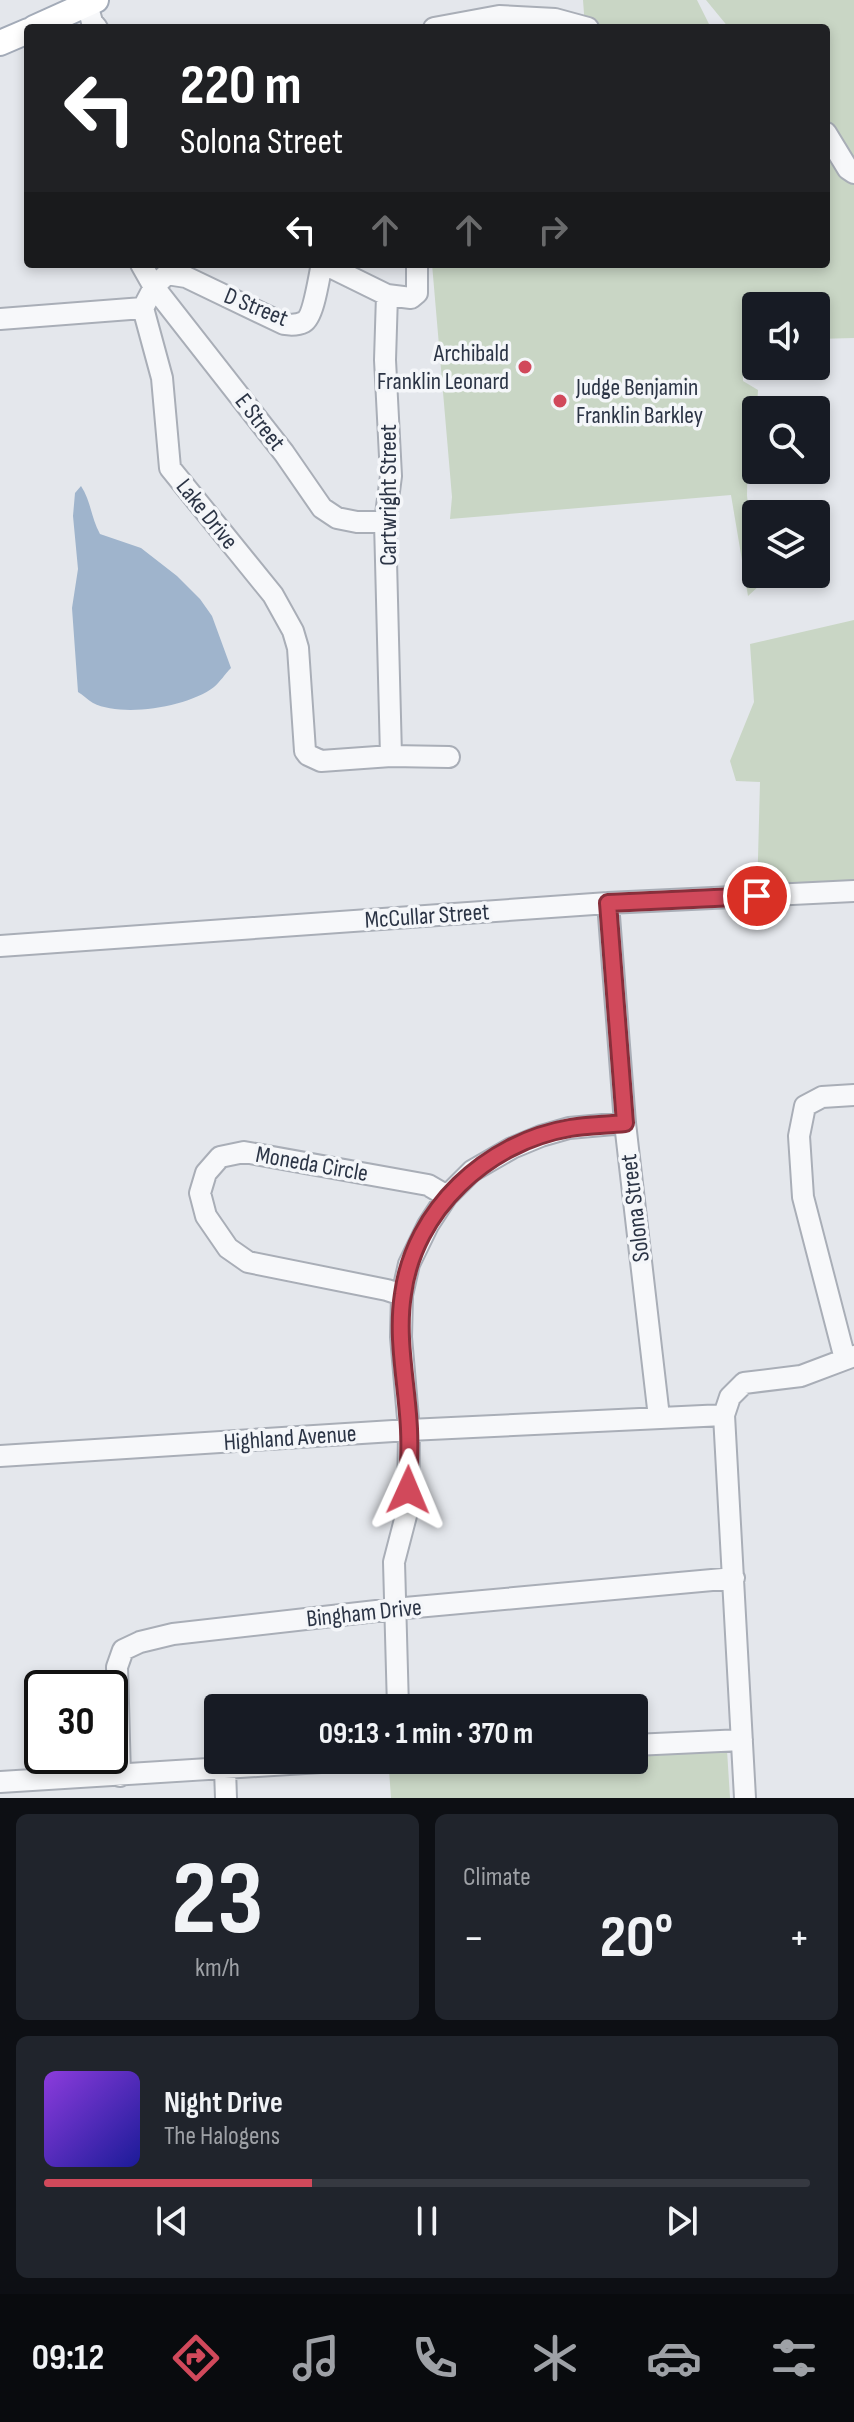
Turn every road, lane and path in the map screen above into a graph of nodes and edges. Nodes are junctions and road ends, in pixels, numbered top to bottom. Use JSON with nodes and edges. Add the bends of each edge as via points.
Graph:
{"nodes":[{"id":1,"x":92,"y":2,"type":"edge"},
{"id":2,"x":43,"y":24,"type":"edge"},
{"id":3,"x":94,"y":24,"type":"edge"},
{"id":4,"x":456,"y":24,"type":"edge"},
{"id":5,"x":573,"y":24,"type":"edge"},
{"id":6,"x":24,"y":33,"type":"edge"},
{"id":7,"x":0,"y":43,"type":"edge"},
{"id":8,"x":830,"y":140,"type":"edge"},
{"id":9,"x":854,"y":173,"type":"edge"},
{"id":10,"x":143,"y":268,"type":"edge"},
{"id":11,"x":322,"y":268,"type":"edge"},
{"id":12,"x":331,"y":268,"type":"edge"},
{"id":13,"x":417,"y":268,"type":"edge"},
{"id":14,"x":154,"y":287,"type":"junction"},
{"id":15,"x":387,"y":295,"type":"junction"},
{"id":16,"x":143,"y":308,"type":"junction"},
{"id":17,"x":0,"y":319,"type":"edge"},
{"id":18,"x":385,"y":522,"type":"junction"},
{"id":19,"x":391,"y":756,"type":"junction"},
{"id":20,"x":449,"y":757,"type":"dead end"},
{"id":21,"x":854,"y":891,"type":"edge"},
{"id":22,"x":608,"y":903,"type":"junction"},
{"id":23,"x":0,"y":946,"type":"edge"},
{"id":24,"x":854,"y":1095,"type":"edge"},
{"id":25,"x":625,"y":1123,"type":"junction"},
{"id":26,"x":447,"y":1196,"type":"junction"},
{"id":27,"x":402,"y":1295,"type":"junction"},
{"id":28,"x":850,"y":1357,"type":"edge"},
{"id":29,"x":724,"y":1415,"type":"junction"},
{"id":30,"x":659,"y":1417,"type":"junction"},
{"id":31,"x":409,"y":1430,"type":"junction"},
{"id":32,"x":0,"y":1456,"type":"edge"},
{"id":33,"x":734,"y":1578,"type":"junction"},
{"id":34,"x":394,"y":1609,"type":"junction"},
{"id":35,"x":397,"y":1694,"type":"edge"},
{"id":36,"x":742,"y":1740,"type":"junction"},
{"id":37,"x":648,"y":1744,"type":"edge"},
{"id":38,"x":204,"y":1770,"type":"edge"},
{"id":39,"x":225,"y":1774,"type":"edge"},
{"id":40,"x":120,"y":1776,"type":"junction"},
{"id":41,"x":0,"y":1782,"type":"edge"},
{"id":42,"x":226,"y":1798,"type":"edge"},
{"id":43,"x":745,"y":1798,"type":"edge"}],
"edges":[{"from":1,"to":2,"type":"main road"},
{"from":1,"to":3,"type":"street"},
{"from":4,"to":5,"type":"street","via":[[499,16]]},
{"from":6,"to":7,"type":"main road"},
{"from":8,"to":9,"type":"street"},
{"from":10,"to":14,"type":"street"},
{"from":11,"to":14,"type":"street","name":"D Street","via":[[310,316],[293,325],[186,277],[167,274]]},
{"from":12,"to":15,"type":"street"},
{"from":13,"to":15,"type":"street","via":[[417,293],[411,298]]},
{"from":14,"to":16,"type":"street"},
{"from":14,"to":18,"type":"street","name":"E Street","via":[[322,508],[337,518]]},
{"from":15,"to":18,"type":"street","name":"Cartwright Street","via":[[391,476]]},
{"from":16,"to":17,"type":"street"},
{"from":16,"to":19,"type":"street","name":"Lake Drive","via":[[162,378],[170,468],[287,618],[298,648],[305,751],[321,761]]},
{"from":18,"to":19,"type":"street","name":"Cartwright Street"},
{"from":19,"to":20,"type":"street"},
{"from":21,"to":22,"type":"street","name":"McCullar Street"},
{"from":22,"to":23,"type":"street","name":"McCullar Street"},
{"from":22,"to":25,"type":"street","name":"Solona Street"},
{"from":24,"to":28,"type":"street","via":[[822,1097],[805,1106],[799,1136],[803,1197]]},
{"from":25,"to":26,"type":"street","via":[[541,1136],[472,1171]]},
{"from":25,"to":30,"type":"street","name":"Solona Street"},
{"from":26,"to":27,"type":"street","via":[[409,1264]]},
{"from":26,"to":27,"type":"street","name":"Moneda Circle","via":[[428,1185],[244,1152],[220,1157],[206,1173],[200,1193],[206,1216],[228,1248],[248,1262]]},
{"from":27,"to":31,"type":"street"},
{"from":28,"to":29,"type":"street","via":[[801,1376],[744,1383],[730,1397]]},
{"from":29,"to":30,"type":"street","name":"Highland Avenue"},
{"from":29,"to":33,"type":"street"},
{"from":30,"to":31,"type":"street","name":"Highland Avenue"},
{"from":31,"to":32,"type":"street","name":"Highland Avenue"},
{"from":31,"to":34,"type":"street","via":[[408,1508],[394,1562]]},
{"from":33,"to":34,"type":"street","name":"Bingham Drive"},
{"from":33,"to":36,"type":"street"},
{"from":34,"to":35,"type":"street"},
{"from":34,"to":40,"type":"street","name":"Bingham Drive","via":[[173,1634],[123,1650],[116,1689]]},
{"from":36,"to":37,"type":"street"},
{"from":36,"to":43,"type":"street"},
{"from":38,"to":40,"type":"street"},
{"from":39,"to":42,"type":"street"},
{"from":40,"to":41,"type":"street"}]}
